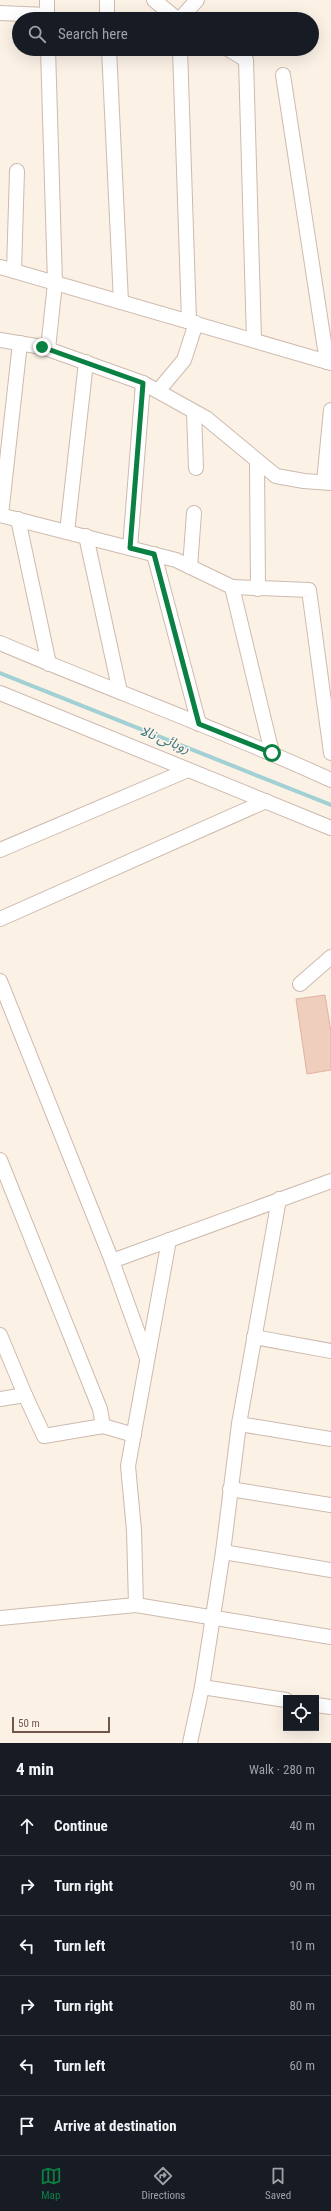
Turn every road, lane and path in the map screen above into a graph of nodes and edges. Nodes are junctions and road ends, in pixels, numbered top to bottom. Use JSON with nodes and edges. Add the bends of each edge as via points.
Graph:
{"nodes":[{"id":1,"x":47,"y":0,"type":"edge"},
{"id":2,"x":106,"y":0,"type":"edge"},
{"id":3,"x":154,"y":0,"type":"edge"},
{"id":4,"x":197,"y":0,"type":"edge"},
{"id":5,"x":47,"y":12,"type":"edge"},
{"id":6,"x":107,"y":12,"type":"edge"},
{"id":7,"x":170,"y":12,"type":"edge"},
{"id":8,"x":186,"y":12,"type":"edge"},
{"id":9,"x":0,"y":13,"type":"edge"},
{"id":10,"x":12,"y":14,"type":"edge"},
{"id":11,"x":48,"y":56,"type":"edge"},
{"id":12,"x":109,"y":56,"type":"edge"},
{"id":13,"x":180,"y":56,"type":"edge"},
{"id":14,"x":239,"y":56,"type":"edge"},
{"id":15,"x":283,"y":75,"type":"dead end"},
{"id":16,"x":17,"y":171,"type":"dead end"},
{"id":17,"x":0,"y":267,"type":"edge"},
{"id":18,"x":14,"y":271,"type":"junction"},
{"id":19,"x":55,"y":283,"type":"junction"},
{"id":20,"x":121,"y":302,"type":"junction"},
{"id":21,"x":192,"y":322,"type":"junction"},
{"id":22,"x":0,"y":340,"type":"edge"},
{"id":23,"x":254,"y":340,"type":"junction"},
{"id":24,"x":20,"y":343,"type":"junction"},
{"id":25,"x":48,"y":349,"type":"junction"},
{"id":26,"x":86,"y":362,"type":"junction"},
{"id":27,"x":329,"y":363,"type":"edge"},
{"id":28,"x":143,"y":383,"type":"junction"},
{"id":29,"x":158,"y":391,"type":"junction"},
{"id":30,"x":331,"y":410,"type":"edge"},
{"id":31,"x":194,"y":412,"type":"junction"},
{"id":32,"x":257,"y":463,"type":"junction"},
{"id":33,"x":196,"y":468,"type":"dead end"},
{"id":34,"x":327,"y":482,"type":"edge"},
{"id":35,"x":194,"y":513,"type":"dead end"},
{"id":36,"x":0,"y":515,"type":"edge"},
{"id":37,"x":18,"y":520,"type":"junction"},
{"id":38,"x":67,"y":532,"type":"junction"},
{"id":39,"x":86,"y":536,"type":"junction"},
{"id":40,"x":130,"y":548,"type":"junction"},
{"id":41,"x":154,"y":554,"type":"junction"},
{"id":42,"x":190,"y":567,"type":"junction"},
{"id":43,"x":232,"y":587,"type":"junction"},
{"id":44,"x":258,"y":588,"type":"junction"},
{"id":45,"x":0,"y":643,"type":"edge"},
{"id":46,"x":49,"y":664,"type":"junction"},
{"id":47,"x":120,"y":692,"type":"junction"},
{"id":48,"x":0,"y":693,"type":"edge"},
{"id":49,"x":199,"y":724,"type":"junction"},
{"id":50,"x":272,"y":753,"type":"junction"},
{"id":51,"x":331,"y":753,"type":"edge"},
{"id":52,"x":188,"y":770,"type":"junction"},
{"id":53,"x":331,"y":780,"type":"edge"},
{"id":54,"x":266,"y":801,"type":"junction"},
{"id":55,"x":331,"y":828,"type":"edge"},
{"id":56,"x":0,"y":850,"type":"edge"},
{"id":57,"x":0,"y":919,"type":"edge"},
{"id":58,"x":331,"y":957,"type":"edge"},
{"id":59,"x":0,"y":981,"type":"edge"},
{"id":60,"x":300,"y":984,"type":"dead end"},
{"id":61,"x":0,"y":1160,"type":"edge"},
{"id":62,"x":331,"y":1181,"type":"edge"},
{"id":63,"x":279,"y":1199,"type":"junction"},
{"id":64,"x":169,"y":1240,"type":"junction"},
{"id":65,"x":112,"y":1261,"type":"junction"},
{"id":66,"x":0,"y":1336,"type":"edge"},
{"id":67,"x":254,"y":1337,"type":"junction"},
{"id":68,"x":331,"y":1351,"type":"edge"},
{"id":69,"x":148,"y":1359,"type":"junction"},
{"id":70,"x":25,"y":1395,"type":"junction"},
{"id":71,"x":0,"y":1399,"type":"edge"},
{"id":72,"x":238,"y":1424,"type":"junction"},
{"id":73,"x":103,"y":1426,"type":"junction"},
{"id":74,"x":134,"y":1435,"type":"junction"},
{"id":75,"x":331,"y":1439,"type":"edge"},
{"id":76,"x":230,"y":1489,"type":"junction"},
{"id":77,"x":331,"y":1505,"type":"edge"},
{"id":78,"x":223,"y":1552,"type":"junction"},
{"id":79,"x":331,"y":1570,"type":"edge"},
{"id":80,"x":136,"y":1605,"type":"junction"},
{"id":81,"x":0,"y":1618,"type":"edge"},
{"id":82,"x":211,"y":1618,"type":"junction"},
{"id":83,"x":331,"y":1637,"type":"edge"},
{"id":84,"x":202,"y":1687,"type":"junction"},
{"id":85,"x":283,"y":1700,"type":"edge"},
{"id":86,"x":319,"y":1705,"type":"edge"},
{"id":87,"x":331,"y":1707,"type":"edge"},
{"id":88,"x":190,"y":1743,"type":"edge"}],
"edges":[{"from":1,"to":5,"type":"street"},
{"from":2,"to":6,"type":"street"},
{"from":3,"to":7,"type":"street"},
{"from":4,"to":8,"type":"street"},
{"from":9,"to":10,"type":"street"},
{"from":11,"to":19,"type":"street"},
{"from":12,"to":20,"type":"street"},
{"from":13,"to":21,"type":"street"},
{"from":14,"to":23,"type":"street","via":[[246,60]]},
{"from":15,"to":27,"type":"street"},
{"from":16,"to":18,"type":"street"},
{"from":17,"to":18,"type":"street"},
{"from":18,"to":19,"type":"street"},
{"from":19,"to":20,"type":"street"},
{"from":19,"to":25,"type":"street"},
{"from":20,"to":21,"type":"street"},
{"from":21,"to":23,"type":"street"},
{"from":21,"to":29,"type":"street","via":[[184,360]]},
{"from":22,"to":24,"type":"street"},
{"from":23,"to":27,"type":"street"},
{"from":24,"to":25,"type":"street"},
{"from":24,"to":36,"type":"street"},
{"from":25,"to":26,"type":"street"},
{"from":26,"to":28,"type":"street"},
{"from":26,"to":38,"type":"street"},
{"from":28,"to":29,"type":"street"},
{"from":28,"to":40,"type":"street"},
{"from":29,"to":31,"type":"street"},
{"from":30,"to":34,"type":"street"},
{"from":31,"to":32,"type":"street","via":[[206,418]]},
{"from":31,"to":33,"type":"street"},
{"from":32,"to":34,"type":"street","via":[[276,476],[304,482]]},
{"from":32,"to":44,"type":"street"},
{"from":35,"to":42,"type":"street"},
{"from":36,"to":37,"type":"street"},
{"from":37,"to":38,"type":"street"},
{"from":37,"to":46,"type":"street"},
{"from":38,"to":39,"type":"street"},
{"from":39,"to":40,"type":"street"},
{"from":39,"to":47,"type":"street"},
{"from":40,"to":41,"type":"street"},
{"from":41,"to":42,"type":"street"},
{"from":41,"to":49,"type":"street"},
{"from":42,"to":43,"type":"street"},
{"from":43,"to":44,"type":"street"},
{"from":43,"to":50,"type":"street"},
{"from":44,"to":51,"type":"street","via":[[309,590]]},
{"from":45,"to":46,"type":"street"},
{"from":46,"to":47,"type":"street"},
{"from":47,"to":49,"type":"street"},
{"from":48,"to":52,"type":"street"},
{"from":49,"to":50,"type":"street"},
{"from":50,"to":53,"type":"street"},
{"from":52,"to":54,"type":"street"},
{"from":52,"to":56,"type":"street"},
{"from":54,"to":55,"type":"street"},
{"from":54,"to":57,"type":"street"},
{"from":58,"to":60,"type":"street"},
{"from":59,"to":65,"type":"street"},
{"from":61,"to":73,"type":"street","via":[[100,1410]]},
{"from":62,"to":63,"type":"street"},
{"from":63,"to":64,"type":"street"},
{"from":63,"to":67,"type":"street"},
{"from":64,"to":65,"type":"street"},
{"from":64,"to":69,"type":"street"},
{"from":65,"to":69,"type":"street"},
{"from":66,"to":70,"type":"street"},
{"from":67,"to":68,"type":"street"},
{"from":67,"to":72,"type":"street"},
{"from":69,"to":74,"type":"street"},
{"from":70,"to":71,"type":"street"},
{"from":70,"to":73,"type":"street","via":[[44,1436]]},
{"from":72,"to":75,"type":"street"},
{"from":72,"to":76,"type":"street"},
{"from":73,"to":74,"type":"street"},
{"from":74,"to":80,"type":"street","via":[[128,1466],[134,1530]]},
{"from":76,"to":77,"type":"street"},
{"from":76,"to":78,"type":"street"},
{"from":78,"to":79,"type":"street"},
{"from":78,"to":82,"type":"street"},
{"from":80,"to":81,"type":"street"},
{"from":80,"to":82,"type":"street"},
{"from":82,"to":83,"type":"street"},
{"from":82,"to":84,"type":"street"},
{"from":84,"to":85,"type":"street"},
{"from":84,"to":88,"type":"street"},
{"from":86,"to":87,"type":"street"}]}
